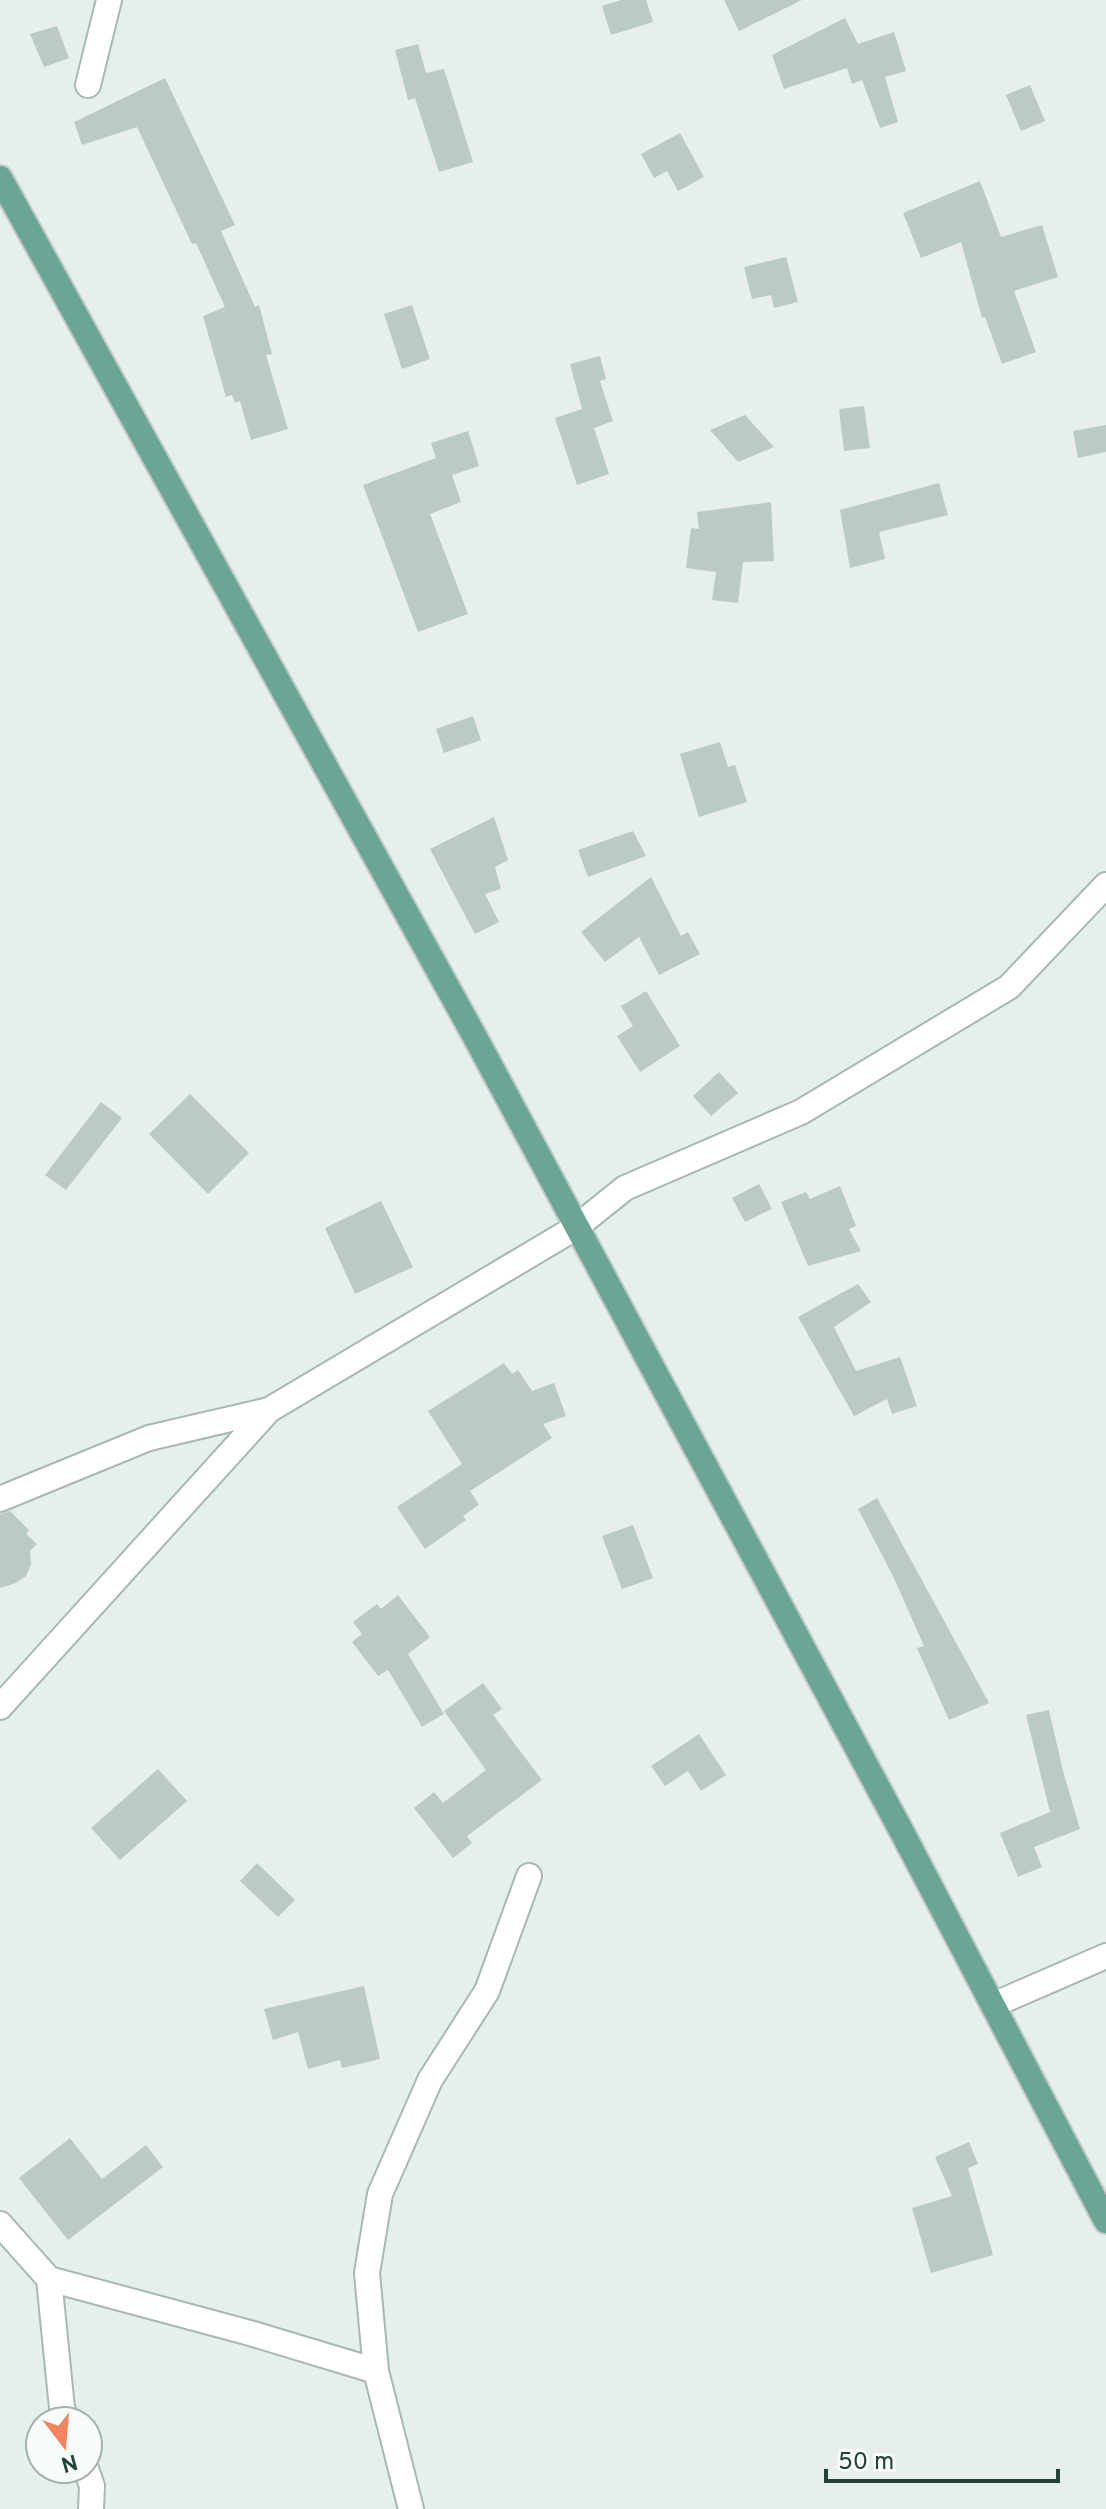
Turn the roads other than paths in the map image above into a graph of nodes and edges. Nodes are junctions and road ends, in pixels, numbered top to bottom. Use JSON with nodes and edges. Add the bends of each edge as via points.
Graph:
{"nodes":[{"id":1,"x":109,"y":0,"type":"edge"},
{"id":2,"x":88,"y":85,"type":"dead end"},
{"id":3,"x":0,"y":178,"type":"edge"},
{"id":4,"x":1106,"y":885,"type":"edge"},
{"id":5,"x":575,"y":1228,"type":"junction"},
{"id":6,"x":269,"y":1410,"type":"junction"},
{"id":7,"x":0,"y":1499,"type":"edge"},
{"id":8,"x":0,"y":1707,"type":"edge"},
{"id":9,"x":529,"y":1876,"type":"dead end"},
{"id":10,"x":1106,"y":1956,"type":"edge"},
{"id":11,"x":993,"y":2005,"type":"junction"},
{"id":12,"x":1106,"y":2221,"type":"edge"},
{"id":13,"x":0,"y":2224,"type":"edge"},
{"id":14,"x":49,"y":2279,"type":"junction"},
{"id":15,"x":376,"y":2371,"type":"junction"},
{"id":16,"x":62,"y":2405,"type":"edge"},
{"id":17,"x":92,"y":2485,"type":"edge"},
{"id":18,"x":91,"y":2509,"type":"edge"},
{"id":19,"x":411,"y":2509,"type":"edge"}],
"edges":[{"from":1,"to":2,"type":"street"},
{"from":3,"to":5,"type":"main road","via":[[475,1037]]},
{"from":4,"to":5,"type":"street","via":[[1009,987],[801,1112],[625,1188]]},
{"from":5,"to":6,"type":"street"},
{"from":5,"to":11,"type":"main road"},
{"from":6,"to":7,"type":"street","via":[[149,1438]]},
{"from":6,"to":8,"type":"street"},
{"from":9,"to":15,"type":"street","via":[[487,1991],[430,2080],[380,2194],[367,2273]]},
{"from":10,"to":11,"type":"street"},
{"from":11,"to":12,"type":"main road"},
{"from":13,"to":14,"type":"street"},
{"from":14,"to":15,"type":"street"},
{"from":14,"to":16,"type":"street"},
{"from":15,"to":19,"type":"street"},
{"from":17,"to":18,"type":"street"}]}
